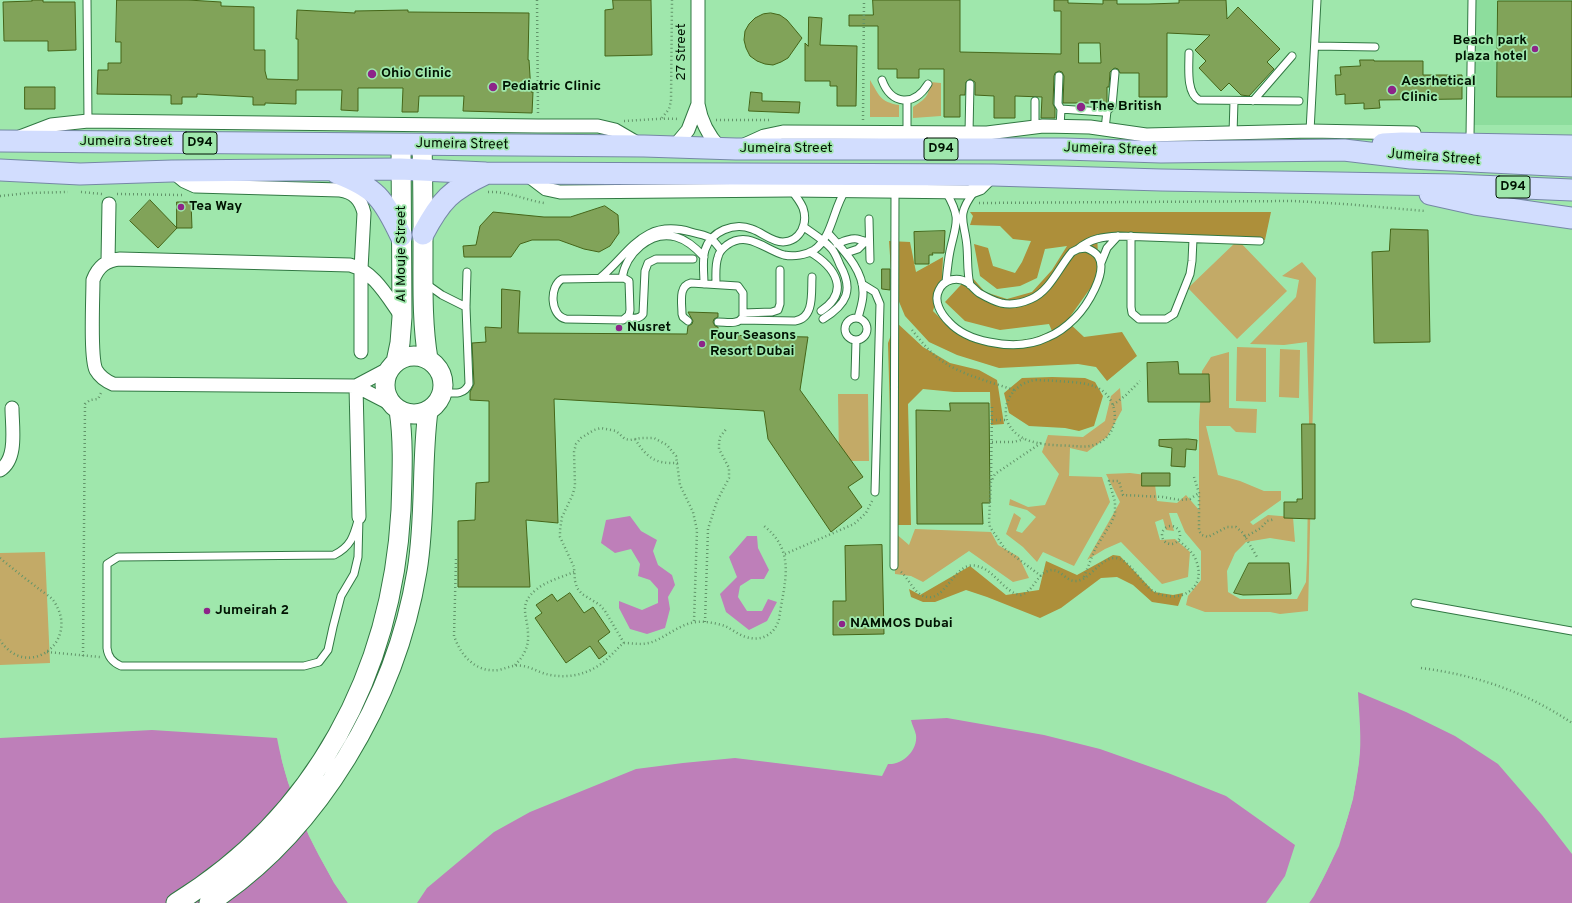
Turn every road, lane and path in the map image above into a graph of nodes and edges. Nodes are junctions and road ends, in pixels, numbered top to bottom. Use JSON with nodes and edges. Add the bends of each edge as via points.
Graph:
{"nodes":[{"id":1,"x":87,"y":0,"type":"edge"},
{"id":2,"x":537,"y":0,"type":"edge"},
{"id":3,"x":672,"y":0,"type":"edge"},
{"id":4,"x":698,"y":0,"type":"edge"},
{"id":5,"x":864,"y":0,"type":"edge"},
{"id":6,"x":1317,"y":0,"type":"edge"},
{"id":7,"x":1472,"y":0,"type":"edge"},
{"id":8,"x":1314,"y":46,"type":"junction"},
{"id":9,"x":1375,"y":46,"type":"dead end"},
{"id":10,"x":1189,"y":53,"type":"dead end"},
{"id":11,"x":1292,"y":56,"type":"dead end"},
{"id":12,"x":1115,"y":73,"type":"dead end"},
{"id":13,"x":1058,"y":76,"type":"dead end"},
{"id":14,"x":882,"y":80,"type":"dead end"},
{"id":15,"x":928,"y":84,"type":"dead end"},
{"id":16,"x":970,"y":84,"type":"dead end"},
{"id":17,"x":907,"y":100,"type":"junction"},
{"id":18,"x":1035,"y":101,"type":"dead end"},
{"id":19,"x":1234,"y":101,"type":"junction"},
{"id":20,"x":1253,"y":101,"type":"junction"},
{"id":21,"x":1299,"y":101,"type":"dead end"},
{"id":22,"x":698,"y":104,"type":"junction"},
{"id":23,"x":1061,"y":110,"type":"junction"},
{"id":24,"x":1107,"y":111,"type":"junction"},
{"id":25,"x":88,"y":121,"type":"junction"},
{"id":26,"x":863,"y":122,"type":"dead end"},
{"id":27,"x":538,"y":126,"type":"junction"},
{"id":28,"x":598,"y":126,"type":"junction"},
{"id":29,"x":1034,"y":126,"type":"junction"},
{"id":30,"x":1060,"y":127,"type":"junction"},
{"id":31,"x":1105,"y":129,"type":"junction"},
{"id":32,"x":1310,"y":131,"type":"junction"},
{"id":33,"x":907,"y":132,"type":"junction"},
{"id":34,"x":969,"y":133,"type":"junction"},
{"id":35,"x":1233,"y":134,"type":"junction"},
{"id":36,"x":1470,"y":136,"type":"junction"},
{"id":37,"x":1572,"y":138,"type":"edge"},
{"id":38,"x":4,"y":141,"type":"edge"},
{"id":39,"x":401,"y":144,"type":"junction"},
{"id":40,"x":422,"y":145,"type":"junction"},
{"id":41,"x":644,"y":146,"type":"junction"},
{"id":42,"x":1572,"y":146,"type":"edge"},
{"id":43,"x":673,"y":148,"type":"junction"},
{"id":44,"x":728,"y":149,"type":"junction"},
{"id":45,"x":1344,"y":150,"type":"junction"},
{"id":46,"x":1572,"y":166,"type":"edge"},
{"id":47,"x":327,"y":169,"type":"junction"},
{"id":48,"x":400,"y":169,"type":"junction"},
{"id":49,"x":423,"y":170,"type":"junction"},
{"id":50,"x":0,"y":171,"type":"edge"},
{"id":51,"x":172,"y":171,"type":"junction"},
{"id":52,"x":486,"y":173,"type":"junction"},
{"id":53,"x":525,"y":173,"type":"junction"},
{"id":54,"x":993,"y":175,"type":"junction"},
{"id":55,"x":1385,"y":184,"type":"junction"},
{"id":56,"x":791,"y":190,"type":"junction"},
{"id":57,"x":1572,"y":190,"type":"edge"},
{"id":58,"x":845,"y":191,"type":"junction"},
{"id":59,"x":895,"y":192,"type":"junction"},
{"id":60,"x":946,"y":192,"type":"junction"},
{"id":61,"x":974,"y":192,"type":"junction"},
{"id":62,"x":966,"y":203,"type":"junction"},
{"id":63,"x":109,"y":204,"type":"dead end"},
{"id":64,"x":1427,"y":211,"type":"dead end"},
{"id":65,"x":1572,"y":218,"type":"edge"},
{"id":66,"x":868,"y":219,"type":"dead end"},
{"id":67,"x":804,"y":227,"type":"junction"},
{"id":68,"x":960,"y":230,"type":"junction"},
{"id":69,"x":828,"y":233,"type":"junction"},
{"id":70,"x":423,"y":234,"type":"junction"},
{"id":71,"x":401,"y":236,"type":"junction"},
{"id":72,"x":1118,"y":236,"type":"junction"},
{"id":73,"x":1131,"y":236,"type":"junction"},
{"id":74,"x":712,"y":238,"type":"junction"},
{"id":75,"x":1193,"y":239,"type":"junction"},
{"id":76,"x":823,"y":241,"type":"junction"},
{"id":77,"x":1260,"y":241,"type":"dead end"},
{"id":78,"x":867,"y":242,"type":"junction"},
{"id":79,"x":838,"y":244,"type":"junction"},
{"id":80,"x":1078,"y":248,"type":"junction"},
{"id":81,"x":721,"y":250,"type":"junction"},
{"id":82,"x":810,"y":252,"type":"junction"},
{"id":83,"x":846,"y":253,"type":"junction"},
{"id":84,"x":704,"y":257,"type":"junction"},
{"id":85,"x":693,"y":259,"type":"dead end"},
{"id":86,"x":870,"y":260,"type":"dead end"},
{"id":87,"x":108,"y":262,"type":"junction"},
{"id":88,"x":1101,"y":263,"type":"junction"},
{"id":89,"x":361,"y":269,"type":"junction"},
{"id":90,"x":780,"y":270,"type":"dead end"},
{"id":91,"x":467,"y":272,"type":"dead end"},
{"id":92,"x":812,"y":277,"type":"dead end"},
{"id":93,"x":600,"y":278,"type":"junction"},
{"id":94,"x":622,"y":278,"type":"junction"},
{"id":95,"x":423,"y":281,"type":"junction"},
{"id":96,"x":946,"y":282,"type":"junction"},
{"id":97,"x":704,"y":284,"type":"junction"},
{"id":98,"x":716,"y":284,"type":"junction"},
{"id":99,"x":862,"y":284,"type":"junction"},
{"id":100,"x":970,"y":285,"type":"junction"},
{"id":101,"x":466,"y":307,"type":"junction"},
{"id":102,"x":821,"y":311,"type":"dead end"},
{"id":103,"x":742,"y":316,"type":"junction"},
{"id":104,"x":402,"y":317,"type":"junction"},
{"id":105,"x":626,"y":318,"type":"junction"},
{"id":106,"x":858,"y":318,"type":"junction"},
{"id":107,"x":823,"y":319,"type":"dead end"},
{"id":108,"x":688,"y":321,"type":"dead end"},
{"id":109,"x":718,"y":322,"type":"dead end"},
{"id":110,"x":912,"y":330,"type":"dead end"},
{"id":111,"x":856,"y":340,"type":"junction"},
{"id":112,"x":361,"y":352,"type":"dead end"},
{"id":113,"x":428,"y":359,"type":"junction"},
{"id":114,"x":393,"y":365,"type":"junction"},
{"id":115,"x":855,"y":376,"type":"dead end"},
{"id":116,"x":106,"y":381,"type":"junction"},
{"id":117,"x":1140,"y":381,"type":"dead end"},
{"id":118,"x":356,"y":386,"type":"junction"},
{"id":119,"x":1014,"y":390,"type":"junction"},
{"id":120,"x":442,"y":392,"type":"junction"},
{"id":121,"x":992,"y":405,"type":"dead end"},
{"id":122,"x":1113,"y":405,"type":"junction"},
{"id":123,"x":12,"y":408,"type":"dead end"},
{"id":124,"x":397,"y":409,"type":"junction"},
{"id":125,"x":428,"y":411,"type":"junction"},
{"id":126,"x":992,"y":420,"type":"junction"},
{"id":127,"x":1008,"y":420,"type":"junction"},
{"id":128,"x":727,"y":428,"type":"dead end"},
{"id":129,"x":635,"y":439,"type":"junction"},
{"id":130,"x":1024,"y":439,"type":"junction"},
{"id":131,"x":992,"y":442,"type":"junction"},
{"id":132,"x":1041,"y":443,"type":"junction"},
{"id":133,"x":678,"y":463,"type":"junction"},
{"id":134,"x":0,"y":470,"type":"edge"},
{"id":135,"x":1194,"y":477,"type":"dead end"},
{"id":136,"x":991,"y":482,"type":"junction"},
{"id":137,"x":875,"y":492,"type":"joint"},
{"id":138,"x":1199,"y":493,"type":"junction"},
{"id":139,"x":359,"y":517,"type":"junction"},
{"id":140,"x":1275,"y":519,"type":"dead end"},
{"id":141,"x":764,"y":526,"type":"dead end"},
{"id":142,"x":1245,"y":537,"type":"junction"},
{"id":143,"x":1178,"y":540,"type":"junction"},
{"id":144,"x":784,"y":554,"type":"junction"},
{"id":145,"x":0,"y":558,"type":"edge"},
{"id":146,"x":1257,"y":558,"type":"dead end"},
{"id":147,"x":456,"y":559,"type":"dead end"},
{"id":148,"x":894,"y":566,"type":"joint"},
{"id":149,"x":574,"y":572,"type":"junction"},
{"id":150,"x":1041,"y":576,"type":"junction"},
{"id":151,"x":1084,"y":577,"type":"junction"},
{"id":152,"x":1415,"y":603,"type":"dead end"},
{"id":153,"x":694,"y":621,"type":"junction"},
{"id":154,"x":705,"y":622,"type":"junction"},
{"id":155,"x":1572,"y":631,"type":"edge"},
{"id":156,"x":0,"y":640,"type":"edge"},
{"id":157,"x":624,"y":643,"type":"junction"},
{"id":158,"x":47,"y":652,"type":"junction"},
{"id":159,"x":83,"y":656,"type":"junction"},
{"id":160,"x":110,"y":658,"type":"junction"},
{"id":161,"x":515,"y":665,"type":"junction"},
{"id":162,"x":1421,"y":668,"type":"dead end"},
{"id":163,"x":1572,"y":723,"type":"edge"},
{"id":164,"x":176,"y":903,"type":"edge"},
{"id":165,"x":209,"y":903,"type":"edge"}],
"edges":[{"from":1,"to":25,"type":"lane"},
{"from":2,"to":27,"type":"path"},
{"from":3,"to":28,"type":"path","via":[[669,109],[662,118],[618,121]]},
{"from":4,"to":22,"type":"street","name":"27 Street"},
{"from":5,"to":26,"type":"path"},
{"from":6,"to":8,"type":"lane"},
{"from":7,"to":36,"type":"lane"},
{"from":8,"to":9,"type":"lane"},
{"from":8,"to":32,"type":"lane"},
{"from":10,"to":19,"type":"lane","via":[[1190,88],[1193,96],[1202,101]]},
{"from":11,"to":20,"type":"lane"},
{"from":12,"to":24,"type":"lane","via":[[1112,106]]},
{"from":13,"to":23,"type":"lane","via":[[1058,104]]},
{"from":14,"to":17,"type":"lane","via":[[890,95]]},
{"from":15,"to":17,"type":"lane","via":[[919,96]]},
{"from":16,"to":34,"type":"lane"},
{"from":17,"to":33,"type":"lane"},
{"from":18,"to":29,"type":"lane"},
{"from":19,"to":20,"type":"lane"},
{"from":19,"to":35,"type":"lane"},
{"from":20,"to":21,"type":"lane"},
{"from":22,"to":43,"type":"street","name":"27 Street","via":[[688,130]]},
{"from":22,"to":44,"type":"street","name":"27 Street","via":[[706,130]]},
{"from":23,"to":24,"type":"lane"},
{"from":23,"to":30,"type":"lane"},
{"from":24,"to":31,"type":"lane"},
{"from":25,"to":27,"type":"street"},
{"from":25,"to":38,"type":"street","via":[[52,125]]},
{"from":27,"to":28,"type":"street"},
{"from":28,"to":41,"type":"street","via":[[615,130]]},
{"from":29,"to":30,"type":"street"},
{"from":29,"to":34,"type":"street","via":[[1001,132]]},
{"from":30,"to":31,"type":"street"},
{"from":31,"to":35,"type":"street","via":[[1146,135]]},
{"from":32,"to":35,"type":"street"},
{"from":32,"to":36,"type":"street"},
{"from":33,"to":34,"type":"street"},
{"from":33,"to":44,"type":"street","via":[[783,132]]},
{"from":36,"to":37,"type":"street"},
{"from":38,"to":39,"type":"main road","name":"Jumeira Street","number":"D94"},
{"from":39,"to":40,"type":"main road","name":"Jumeira Street","number":"D94"},
{"from":39,"to":48,"type":"street","name":"Al Mouje Street"},
{"from":40,"to":41,"type":"main road","name":"Jumeira Street","number":"D94"},
{"from":40,"to":49,"type":"street","name":"Al Mouje Street"},
{"from":41,"to":43,"type":"main road","name":"Jumeira Street","number":"D94"},
{"from":42,"to":45,"type":"main road","via":[[1402,143]]},
{"from":43,"to":44,"type":"main road","name":"Jumeira Street","number":"D94"},
{"from":44,"to":45,"type":"main road","name":"Jumeira Street","number":"D94","via":[[1064,149],[1161,152]]},
{"from":45,"to":46,"type":"main road","name":"Jumeira Street","number":"D94","via":[[1411,158]]},
{"from":47,"to":48,"type":"main road","name":"Jumeira Street","number":"D94"},
{"from":47,"to":51,"type":"main road","name":"Jumeira Street","number":"D94"},
{"from":47,"to":71,"type":"main road","via":[[356,180],[380,197]]},
{"from":48,"to":49,"type":"main road","name":"Jumeira Street","number":"D94"},
{"from":48,"to":71,"type":"street","name":"Al Mouje Street"},
{"from":49,"to":52,"type":"main road","name":"Jumeira Street","number":"D94"},
{"from":49,"to":70,"type":"street","name":"Al Mouje Street"},
{"from":50,"to":51,"type":"main road","name":"Jumeira Street","number":"D94","via":[[80,174]]},
{"from":51,"to":89,"type":"street","via":[[184,181],[201,186],[340,190],[353,194],[362,205],[364,213]]},
{"from":52,"to":53,"type":"main road","name":"Jumeira Street","number":"D94"},
{"from":52,"to":70,"type":"main road","via":[[446,198]]},
{"from":53,"to":54,"type":"main road","name":"Jumeira Street","number":"D94"},
{"from":53,"to":56,"type":"street","via":[[546,188],[560,192]]},
{"from":54,"to":55,"type":"main road","name":"Jumeira Street","number":"D94"},
{"from":54,"to":61,"type":"street"},
{"from":55,"to":57,"type":"main road","name":"Jumeira Street","number":"D94"},
{"from":55,"to":65,"type":"main road","via":[[1475,204]]},
{"from":56,"to":58,"type":"street"},
{"from":56,"to":67,"type":"lane","via":[[802,206]]},
{"from":58,"to":59,"type":"street"},
{"from":58,"to":69,"type":"lane"},
{"from":59,"to":60,"type":"street"},
{"from":59,"to":148,"type":"lane"},
{"from":60,"to":61,"type":"street"},
{"from":60,"to":68,"type":"lane"},
{"from":61,"to":62,"type":"lane"},
{"from":62,"to":64,"type":"path","via":[[1293,201]]},
{"from":62,"to":68,"type":"lane"},
{"from":63,"to":87,"type":"street"},
{"from":66,"to":78,"type":"lane"},
{"from":67,"to":74,"type":"lane","via":[[799,235],[784,242],[742,226],[728,228]]},
{"from":67,"to":76,"type":"lane"},
{"from":68,"to":96,"type":"lane","via":[[949,253]]},
{"from":68,"to":100,"type":"lane","via":[[967,245]]},
{"from":69,"to":76,"type":"lane"},
{"from":69,"to":79,"type":"lane"},
{"from":70,"to":95,"type":"street","name":"Al Mouje Street"},
{"from":71,"to":104,"type":"street","name":"Al Mouje Street"},
{"from":72,"to":73,"type":"lane"},
{"from":72,"to":80,"type":"lane","via":[[1097,238]]},
{"from":72,"to":88,"type":"lane","via":[[1107,248]]},
{"from":73,"to":75,"type":"lane"},
{"from":73,"to":75,"type":"lane","via":[[1131,310],[1139,319],[1166,319],[1174,314],[1190,274]]},
{"from":74,"to":81,"type":"lane"},
{"from":74,"to":84,"type":"lane","via":[[707,244]]},
{"from":74,"to":93,"type":"lane","via":[[676,229],[652,233],[635,242]]},
{"from":75,"to":77,"type":"lane"},
{"from":76,"to":82,"type":"lane"},
{"from":76,"to":107,"type":"lane","via":[[834,252],[848,283],[843,303],[834,313]]},
{"from":78,"to":79,"type":"lane","via":[[852,239]]},
{"from":78,"to":83,"type":"lane","via":[[858,249]]},
{"from":78,"to":86,"type":"lane"},
{"from":79,"to":83,"type":"lane"},
{"from":80,"to":88,"type":"lane","via":[[1093,251]]},
{"from":80,"to":100,"type":"lane","via":[[1072,252],[1044,290],[1032,299],[1018,303],[1003,303],[986,297]]},
{"from":81,"to":82,"type":"lane","via":[[730,243],[742,239],[785,255],[795,256]]},
{"from":81,"to":98,"type":"lane","via":[[718,256]]},
{"from":82,"to":102,"type":"lane","via":[[828,266],[837,283],[834,300]]},
{"from":83,"to":99,"type":"lane","via":[[860,275]]},
{"from":84,"to":94,"type":"lane","via":[[684,240],[661,236],[647,241],[636,250],[625,266]]},
{"from":84,"to":97,"type":"lane"},
{"from":85,"to":105,"type":"lane","via":[[656,259],[648,263],[644,271],[643,314],[636,318]]},
{"from":87,"to":89,"type":"street","via":[[120,259],[350,264]]},
{"from":87,"to":116,"type":"street","via":[[96,272],[93,280],[94,362],[96,369]]},
{"from":88,"to":96,"type":"lane","via":[[1101,270],[1090,298],[1076,317],[1057,333],[1031,343],[1015,345],[983,341],[959,332],[945,318],[938,305],[937,294]]},
{"from":89,"to":104,"type":"street","via":[[379,286]]},
{"from":89,"to":112,"type":"street"},
{"from":90,"to":103,"type":"lane","via":[[778,310]]},
{"from":91,"to":101,"type":"lane"},
{"from":92,"to":103,"type":"lane","via":[[810,309],[803,319],[795,321]]},
{"from":93,"to":94,"type":"lane"},
{"from":93,"to":105,"type":"lane","via":[[559,280],[554,288],[555,312],[566,319]]},
{"from":94,"to":105,"type":"lane","via":[[627,279],[629,284],[630,310]]},
{"from":95,"to":101,"type":"lane","via":[[442,295]]},
{"from":95,"to":113,"type":"street","name":"Al Mouje Street"},
{"from":96,"to":100,"type":"lane","via":[[958,279]]},
{"from":97,"to":98,"type":"lane"},
{"from":97,"to":108,"type":"lane","via":[[690,283],[683,287],[682,314]]},
{"from":98,"to":103,"type":"lane","via":[[740,287]]},
{"from":99,"to":106,"type":"lane"},
{"from":99,"to":137,"type":"lane","via":[[875,292],[880,304]]},
{"from":101,"to":120,"type":"lane","via":[[469,384],[467,390],[462,393]]},
{"from":103,"to":109,"type":"lane","via":[[736,322]]},
{"from":104,"to":114,"type":"street","name":"Al Mouje Street","via":[[400,343]]},
{"from":106,"to":111,"type":"lane","via":[[867,328],[864,336]]},
{"from":106,"to":111,"type":"lane","via":[[849,320],[845,328],[848,336]]},
{"from":110,"to":119,"type":"path","via":[[931,353],[952,368]]},
{"from":111,"to":115,"type":"lane"},
{"from":113,"to":114,"type":"street","via":[[411,356]]},
{"from":113,"to":120,"type":"street","via":[[441,373]]},
{"from":114,"to":118,"type":"street"},
{"from":114,"to":124,"type":"street","via":[[386,376],[385,385],[388,397]]},
{"from":116,"to":118,"type":"street","via":[[120,385]]},
{"from":116,"to":159,"type":"path","via":[[100,397],[85,404]]},
{"from":117,"to":122,"type":"path"},
{"from":118,"to":124,"type":"street"},
{"from":118,"to":139,"type":"street"},
{"from":119,"to":122,"type":"path","via":[[1024,383],[1036,380],[1087,384],[1103,391]]},
{"from":119,"to":127,"type":"path","via":[[1007,403]]},
{"from":120,"to":125,"type":"street"},
{"from":121,"to":126,"type":"path"},
{"from":122,"to":132,"type":"path","via":[[1113,426],[1106,438],[1099,443],[1082,447]]},
{"from":123,"to":134,"type":"street","via":[[11,455],[5,467]]},
{"from":124,"to":125,"type":"street","via":[[408,414]]},
{"from":124,"to":164,"type":"street","via":[[401,442],[400,525],[386,609],[363,683],[347,718],[315,770],[286,810],[260,839],[231,865]]},
{"from":125,"to":165,"type":"street","via":[[421,545],[417,572],[401,640],[386,680],[368,719],[331,781],[299,823],[245,876]]},
{"from":126,"to":127,"type":"path"},
{"from":126,"to":131,"type":"path"},
{"from":127,"to":130,"type":"path","via":[[1013,430]]},
{"from":128,"to":154,"type":"path","via":[[720,437],[719,449],[729,468],[729,478],[717,501],[708,529]]},
{"from":129,"to":133,"type":"path","via":[[650,458],[663,463]]},
{"from":129,"to":133,"type":"path","via":[[661,441],[672,450]]},
{"from":129,"to":149,"type":"path","via":[[625,439],[616,431],[601,428],[587,433],[576,444],[573,460],[575,485],[562,517],[560,530],[562,544]]},
{"from":130,"to":131,"type":"path","via":[[1014,442]]},
{"from":130,"to":132,"type":"path"},
{"from":131,"to":136,"type":"path"},
{"from":132,"to":136,"type":"path","via":[[998,471]]},
{"from":133,"to":153,"type":"path","via":[[680,484],[697,530]]},
{"from":135,"to":138,"type":"path"},
{"from":136,"to":150,"type":"path","via":[[989,521],[994,535],[1005,549]]},
{"from":137,"to":144,"type":"path","via":[[866,513],[854,524]]},
{"from":138,"to":142,"type":"path","via":[[1198,526],[1202,535],[1208,537],[1231,526],[1240,529]]},
{"from":138,"to":151,"type":"path","via":[[1190,499],[1180,500],[1123,495],[1119,481],[1109,481],[1116,514],[1098,543]]},
{"from":139,"to":160,"type":"lane","via":[[358,557],[354,574],[341,596],[328,650],[319,662],[312,665],[121,666]]},
{"from":139,"to":160,"type":"lane","via":[[349,545],[334,555],[118,557],[107,564],[107,648]]},
{"from":140,"to":142,"type":"path"},
{"from":141,"to":144,"type":"path","via":[[773,533]]},
{"from":142,"to":146,"type":"path"},
{"from":143,"to":143,"type":"path","via":[[1179,531],[1175,527],[1169,526],[1164,529],[1162,534],[1166,542],[1171,544]]},
{"from":143,"to":151,"type":"path","via":[[1196,559],[1198,568],[1196,584],[1184,596],[1168,597],[1151,590],[1127,563],[1119,558],[1110,559]]},
{"from":144,"to":154,"type":"path","via":[[786,563],[779,619],[777,627],[770,634],[752,638],[725,626]]},
{"from":145,"to":158,"type":"path","via":[[54,601],[61,614],[60,635]]},
{"from":147,"to":161,"type":"path","via":[[454,636],[463,655],[480,668],[500,670]]},
{"from":148,"to":150,"type":"path","via":[[923,596],[942,592],[963,568],[970,566],[984,569],[1016,594],[1029,591]]},
{"from":149,"to":157,"type":"path","via":[[577,588],[605,611]]},
{"from":149,"to":161,"type":"path","via":[[542,586],[527,601],[524,611],[528,642],[524,655]]},
{"from":150,"to":151,"type":"path","via":[[1049,570],[1054,570],[1072,581]]},
{"from":152,"to":155,"type":"lane"},
{"from":153,"to":154,"type":"path"},
{"from":153,"to":157,"type":"path","via":[[648,643]]},
{"from":156,"to":158,"type":"path","via":[[14,654],[25,658],[37,658]]},
{"from":157,"to":161,"type":"path","via":[[603,662],[570,676],[546,674],[530,667]]},
{"from":158,"to":159,"type":"path"},
{"from":159,"to":160,"type":"path"},
{"from":162,"to":163,"type":"path","via":[[1470,676],[1493,683],[1538,702]]}]}
